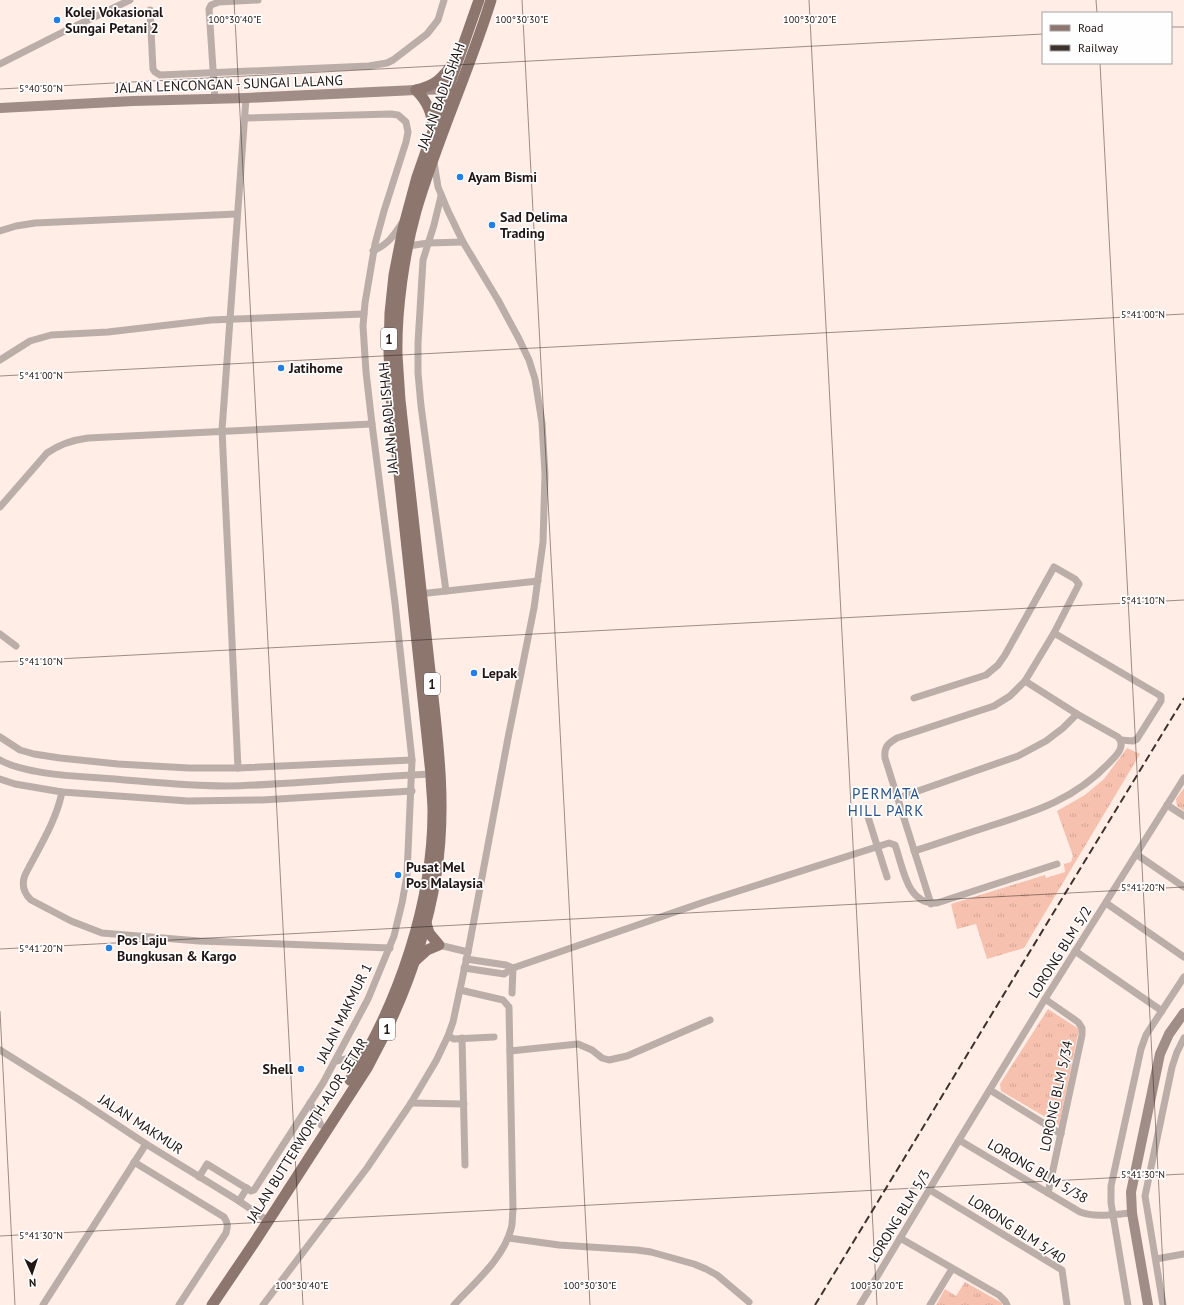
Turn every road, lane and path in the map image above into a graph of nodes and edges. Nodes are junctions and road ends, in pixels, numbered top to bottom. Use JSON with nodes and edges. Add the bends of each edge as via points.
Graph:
{"nodes":[{"id":1,"x":130,"y":0,"type":"edge"},
{"id":2,"x":258,"y":0,"type":"edge"},
{"id":3,"x":444,"y":0,"type":"edge"},
{"id":4,"x":479,"y":0,"type":"edge"},
{"id":5,"x":491,"y":0,"type":"edge"},
{"id":6,"x":150,"y":10,"type":"dead end"},
{"id":7,"x":462,"y":49,"type":"junction"},
{"id":8,"x":0,"y":64,"type":"edge"},
{"id":9,"x":213,"y":72,"type":"junction"},
{"id":10,"x":447,"y":89,"type":"junction"},
{"id":11,"x":459,"y":89,"type":"junction"},
{"id":12,"x":416,"y":90,"type":"junction"},
{"id":13,"x":246,"y":98,"type":"junction"},
{"id":14,"x":215,"y":99,"type":"junction"},
{"id":15,"x":0,"y":108,"type":"edge"},
{"id":16,"x":245,"y":118,"type":"junction"},
{"id":17,"x":433,"y":131,"type":"junction"},
{"id":18,"x":433,"y":159,"type":"junction"},
{"id":19,"x":441,"y":196,"type":"junction"},
{"id":20,"x":237,"y":214,"type":"junction"},
{"id":21,"x":406,"y":217,"type":"junction"},
{"id":22,"x":0,"y":231,"type":"edge"},
{"id":23,"x":428,"y":242,"type":"junction"},
{"id":24,"x":463,"y":242,"type":"junction"},
{"id":25,"x":408,"y":246,"type":"junction"},
{"id":26,"x":373,"y":252,"type":"junction"},
{"id":27,"x":364,"y":314,"type":"junction"},
{"id":28,"x":230,"y":319,"type":"junction"},
{"id":29,"x":0,"y":360,"type":"edge"},
{"id":30,"x":372,"y":424,"type":"junction"},
{"id":31,"x":222,"y":430,"type":"junction"},
{"id":32,"x":0,"y":507,"type":"edge"},
{"id":33,"x":538,"y":581,"type":"junction"},
{"id":34,"x":446,"y":591,"type":"junction"},
{"id":35,"x":417,"y":595,"type":"junction"},
{"id":36,"x":1054,"y":633,"type":"junction"},
{"id":37,"x":0,"y":634,"type":"edge"},
{"id":38,"x":16,"y":646,"type":"dead end"},
{"id":39,"x":1025,"y":681,"type":"junction"},
{"id":40,"x":914,"y":698,"type":"dead end"},
{"id":41,"x":1077,"y":714,"type":"junction"},
{"id":42,"x":0,"y":738,"type":"edge"},
{"id":43,"x":1121,"y":740,"type":"junction"},
{"id":44,"x":0,"y":760,"type":"edge"},
{"id":45,"x":412,"y":760,"type":"junction"},
{"id":46,"x":238,"y":768,"type":"junction"},
{"id":47,"x":436,"y":774,"type":"junction"},
{"id":48,"x":412,"y":775,"type":"junction"},
{"id":49,"x":1184,"y":778,"type":"edge"},
{"id":50,"x":0,"y":779,"type":"edge"},
{"id":51,"x":412,"y":791,"type":"junction"},
{"id":52,"x":62,"y":792,"type":"junction"},
{"id":53,"x":898,"y":798,"type":"junction"},
{"id":54,"x":1167,"y":804,"type":"junction"},
{"id":55,"x":1184,"y":816,"type":"edge"},
{"id":56,"x":868,"y":818,"type":"dead end"},
{"id":57,"x":877,"y":846,"type":"junction"},
{"id":58,"x":914,"y":851,"type":"junction"},
{"id":59,"x":1136,"y":854,"type":"junction"},
{"id":60,"x":1058,"y":864,"type":"dead end"},
{"id":61,"x":887,"y":876,"type":"dead end"},
{"id":62,"x":1184,"y":887,"type":"edge"},
{"id":63,"x":1106,"y":903,"type":"junction"},
{"id":64,"x":931,"y":904,"type":"junction"},
{"id":65,"x":426,"y":923,"type":"junction"},
{"id":66,"x":439,"y":945,"type":"junction"},
{"id":67,"x":390,"y":948,"type":"junction"},
{"id":68,"x":1075,"y":951,"type":"junction"},
{"id":69,"x":467,"y":956,"type":"junction"},
{"id":70,"x":1184,"y":956,"type":"edge"},
{"id":71,"x":415,"y":961,"type":"junction"},
{"id":72,"x":464,"y":968,"type":"junction"},
{"id":73,"x":513,"y":968,"type":"junction"},
{"id":74,"x":1184,"y":977,"type":"edge"},
{"id":75,"x":460,"y":990,"type":"junction"},
{"id":76,"x":512,"y":993,"type":"dead end"},
{"id":77,"x":1045,"y":999,"type":"junction"},
{"id":78,"x":1162,"y":1011,"type":"junction"},
{"id":79,"x":1184,"y":1015,"type":"edge"},
{"id":80,"x":710,"y":1020,"type":"dead end"},
{"id":81,"x":448,"y":1036,"type":"junction"},
{"id":82,"x":494,"y":1037,"type":"dead end"},
{"id":83,"x":462,"y":1038,"type":"junction"},
{"id":84,"x":1184,"y":1038,"type":"edge"},
{"id":85,"x":0,"y":1050,"type":"edge"},
{"id":86,"x":510,"y":1051,"type":"junction"},
{"id":87,"x":366,"y":1055,"type":"junction"},
{"id":88,"x":336,"y":1062,"type":"junction"},
{"id":89,"x":990,"y":1090,"type":"junction"},
{"id":90,"x":310,"y":1103,"type":"junction"},
{"id":91,"x":411,"y":1103,"type":"junction"},
{"id":92,"x":464,"y":1104,"type":"junction"},
{"id":93,"x":321,"y":1125,"type":"junction"},
{"id":94,"x":1061,"y":1134,"type":"junction"},
{"id":95,"x":959,"y":1140,"type":"junction"},
{"id":96,"x":146,"y":1144,"type":"junction"},
{"id":97,"x":134,"y":1162,"type":"junction"},
{"id":98,"x":465,"y":1165,"type":"dead end"},
{"id":99,"x":199,"y":1176,"type":"junction"},
{"id":100,"x":247,"y":1188,"type":"junction"},
{"id":101,"x":930,"y":1190,"type":"junction"},
{"id":102,"x":1048,"y":1193,"type":"junction"},
{"id":103,"x":239,"y":1201,"type":"junction"},
{"id":104,"x":1132,"y":1212,"type":"junction"},
{"id":105,"x":1113,"y":1215,"type":"junction"},
{"id":106,"x":265,"y":1219,"type":"junction"},
{"id":107,"x":508,"y":1238,"type":"junction"},
{"id":108,"x":900,"y":1238,"type":"junction"},
{"id":109,"x":1184,"y":1254,"type":"edge"},
{"id":110,"x":1156,"y":1259,"type":"junction"},
{"id":111,"x":952,"y":1269,"type":"junction"},
{"id":112,"x":749,"y":1302,"type":"dead end"},
{"id":113,"x":211,"y":1304,"type":"edge"},
{"id":114,"x":43,"y":1305,"type":"edge"},
{"id":115,"x":178,"y":1305,"type":"edge"},
{"id":116,"x":263,"y":1305,"type":"edge"},
{"id":117,"x":454,"y":1305,"type":"edge"},
{"id":118,"x":860,"y":1305,"type":"edge"},
{"id":119,"x":930,"y":1305,"type":"edge"},
{"id":120,"x":1007,"y":1305,"type":"edge"},
{"id":121,"x":1067,"y":1305,"type":"edge"},
{"id":122,"x":1128,"y":1305,"type":"edge"},
{"id":123,"x":1148,"y":1305,"type":"edge"},
{"id":124,"x":1163,"y":1305,"type":"edge"}],
"edges":[{"from":1,"to":8,"type":"street"},
{"from":2,"to":9,"type":"street","via":[[219,2],[210,5]]},
{"from":3,"to":9,"type":"street","via":[[438,20],[432,29],[387,63],[369,66]]},
{"from":4,"to":7,"type":"main road","name":"JALAN BADLISHAH","number":"1"},
{"from":5,"to":11,"type":"main road","name":"JALAN BADLISHAH","number":"1"},
{"from":6,"to":9,"type":"street","via":[[155,72],[160,75]]},
{"from":7,"to":10,"type":"main road","name":"JALAN BADLISHAH","number":"1"},
{"from":7,"to":12,"type":"main road","via":[[435,84]]},
{"from":9,"to":14,"type":"street"},
{"from":10,"to":11,"type":"street","name":"JALAN LENCONGAN - SUNGAI LALANG"},
{"from":10,"to":12,"type":"street","name":"JALAN LENCONGAN - SUNGAI LALANG"},
{"from":10,"to":17,"type":"main road","name":"JALAN BADLISHAH","number":"1"},
{"from":11,"to":18,"type":"main road","name":"JALAN BADLISHAH","number":"1"},
{"from":12,"to":13,"type":"street","name":"JALAN LENCONGAN - SUNGAI LALANG"},
{"from":12,"to":17,"type":"main road","via":[[430,109]]},
{"from":13,"to":14,"type":"street","name":"JALAN LENCONGAN - SUNGAI LALANG"},
{"from":13,"to":16,"type":"street"},
{"from":14,"to":15,"type":"street","name":"JALAN LENCONGAN - SUNGAI LALANG"},
{"from":16,"to":20,"type":"street"},
{"from":16,"to":26,"type":"street","name":"JALAN MAKMUR 1","via":[[391,114],[398,115],[406,122],[406,142]]},
{"from":17,"to":21,"type":"main road","name":"JALAN BADLISHAH","number":"1"},
{"from":18,"to":19,"type":"street"},
{"from":18,"to":25,"type":"main road","name":"JALAN BADLISHAH","number":"1"},
{"from":19,"to":23,"type":"street"},
{"from":19,"to":24,"type":"street"},
{"from":20,"to":22,"type":"street","via":[[35,223]]},
{"from":20,"to":28,"type":"street"},
{"from":21,"to":26,"type":"street","via":[[384,246]]},
{"from":21,"to":35,"type":"main road","name":"JALAN BADLISHAH","number":"1","via":[[394,275],[388,353],[391,398]]},
{"from":23,"to":24,"type":"street"},
{"from":23,"to":25,"type":"street"},
{"from":23,"to":34,"type":"street","via":[[423,260],[420,296],[418,373]]},
{"from":24,"to":33,"type":"street","via":[[519,339],[534,379],[542,423],[545,474],[543,542]]},
{"from":25,"to":35,"type":"main road","name":"JALAN BADLISHAH","number":"1","via":[[399,314],[397,354]]},
{"from":26,"to":27,"type":"street","name":"JALAN MAKMUR 1"},
{"from":27,"to":28,"type":"street"},
{"from":27,"to":30,"type":"street","name":"JALAN MAKMUR 1","via":[[366,372]]},
{"from":28,"to":29,"type":"street","via":[[40,337]]},
{"from":28,"to":31,"type":"street"},
{"from":30,"to":31,"type":"street"},
{"from":30,"to":45,"type":"street","name":"JALAN MAKMUR 1"},
{"from":31,"to":32,"type":"street","via":[[88,438],[66,442],[47,453]]},
{"from":31,"to":46,"type":"street"},
{"from":33,"to":34,"type":"street"},
{"from":33,"to":69,"type":"street"},
{"from":34,"to":35,"type":"street"},
{"from":35,"to":47,"type":"main road","name":"JALAN BADLISHAH","number":"1"},
{"from":36,"to":39,"type":"street"},
{"from":36,"to":40,"type":"street","via":[[1079,584],[1054,567],[998,665],[986,675]]},
{"from":36,"to":43,"type":"street","via":[[1161,696],[1161,701],[1137,739]]},
{"from":37,"to":38,"type":"street"},
{"from":39,"to":41,"type":"street"},
{"from":39,"to":53,"type":"street","via":[[1010,696],[994,706],[897,738],[886,746],[885,758]]},
{"from":41,"to":43,"type":"street"},
{"from":41,"to":53,"type":"street","via":[[1046,741],[1018,756]]},
{"from":42,"to":46,"type":"street","via":[[20,750],[60,758],[189,768]]},
{"from":43,"to":58,"type":"street","via":[[1120,751],[1115,757],[1093,778],[1067,797],[1023,816]]},
{"from":44,"to":48,"type":"street","via":[[22,769],[65,775],[226,786]]},
{"from":45,"to":46,"type":"street"},
{"from":45,"to":48,"type":"street","name":"JALAN MAKMUR 1"},
{"from":47,"to":48,"type":"street"},
{"from":47,"to":65,"type":"main road","name":"JALAN BUTTERWORTH-ALOR SETAR","number":"1","via":[[441,811],[436,873]]},
{"from":47,"to":87,"type":"main road","name":"JALAN BUTTERWORTH-ALOR SETAR","number":"1","via":[[428,872],[413,939],[398,984]]},
{"from":48,"to":51,"type":"street","name":"JALAN MAKMUR 1"},
{"from":49,"to":54,"type":"street","name":"LORONG BLM 5/2"},
{"from":50,"to":52,"type":"street"},
{"from":51,"to":52,"type":"street","via":[[209,802]]},
{"from":51,"to":67,"type":"street","name":"JALAN MAKMUR 1","via":[[407,874]]},
{"from":52,"to":67,"type":"street","via":[[51,825],[24,875],[23,884],[31,900],[71,921],[102,933],[118,935],[199,941]]},
{"from":53,"to":58,"type":"street"},
{"from":54,"to":55,"type":"street"},
{"from":54,"to":59,"type":"street","name":"LORONG BLM 5/2"},
{"from":56,"to":57,"type":"street"},
{"from":57,"to":61,"type":"street"},
{"from":57,"to":64,"type":"street","via":[[889,843],[895,845],[911,890],[918,898]]},
{"from":57,"to":73,"type":"street"},
{"from":58,"to":64,"type":"street"},
{"from":59,"to":62,"type":"street"},
{"from":59,"to":63,"type":"street","name":"LORONG BLM 5/2"},
{"from":60,"to":64,"type":"street"},
{"from":63,"to":68,"type":"street","name":"LORONG BLM 5/2"},
{"from":63,"to":70,"type":"street"},
{"from":65,"to":66,"type":"main road","via":[[429,933]]},
{"from":65,"to":71,"type":"main road","name":"JALAN BUTTERWORTH-ALOR SETAR","number":"1"},
{"from":66,"to":69,"type":"street"},
{"from":66,"to":71,"type":"main road","via":[[427,950]]},
{"from":67,"to":88,"type":"street","name":"JALAN MAKMUR 1"},
{"from":68,"to":77,"type":"street","name":"LORONG BLM 5/2"},
{"from":68,"to":78,"type":"street"},
{"from":69,"to":72,"type":"street"},
{"from":69,"to":73,"type":"street"},
{"from":71,"to":106,"type":"main road","name":"JALAN BUTTERWORTH-ALOR SETAR","number":"1","via":[[394,1013],[367,1068]]},
{"from":72,"to":73,"type":"street","via":[[504,974]]},
{"from":72,"to":75,"type":"street"},
{"from":73,"to":76,"type":"street"},
{"from":74,"to":78,"type":"street"},
{"from":75,"to":81,"type":"street"},
{"from":75,"to":86,"type":"street","via":[[498,998],[509,1005]]},
{"from":77,"to":89,"type":"street","name":"LORONG BLM 5/2"},
{"from":77,"to":94,"type":"street","name":"LORONG BLM 5/34","via":[[1078,1022],[1082,1028]]},
{"from":78,"to":105,"type":"street","via":[[1146,1035],[1141,1049],[1111,1186]]},
{"from":79,"to":104,"type":"street","via":[[1169,1034],[1160,1054],[1132,1182]]},
{"from":80,"to":86,"type":"street","via":[[634,1054],[614,1059],[602,1058],[578,1044]]},
{"from":81,"to":83,"type":"street"},
{"from":81,"to":91,"type":"street"},
{"from":82,"to":83,"type":"street"},
{"from":83,"to":92,"type":"street"},
{"from":84,"to":110,"type":"street","via":[[1172,1068],[1145,1196]]},
{"from":85,"to":96,"type":"street","name":"JALAN MAKMUR"},
{"from":86,"to":107,"type":"street","via":[[513,1210]]},
{"from":87,"to":88,"type":"street"},
{"from":87,"to":93,"type":"main road","name":"JALAN BUTTERWORTH-ALOR SETAR","number":"1"},
{"from":88,"to":90,"type":"street","name":"JALAN MAKMUR 1"},
{"from":89,"to":94,"type":"street"},
{"from":89,"to":95,"type":"street","name":"LORONG BLM 5/2"},
{"from":90,"to":93,"type":"street"},
{"from":90,"to":100,"type":"street","name":"JALAN MAKMUR 1","via":[[254,1190]]},
{"from":91,"to":92,"type":"street"},
{"from":91,"to":116,"type":"street","via":[[367,1168]]},
{"from":92,"to":98,"type":"street"},
{"from":93,"to":106,"type":"main road","name":"JALAN BUTTERWORTH-ALOR SETAR","number":"1"},
{"from":94,"to":102,"type":"street","name":"LORONG BLM 5/34"},
{"from":95,"to":101,"type":"street","name":"LORONG BLM 5/3"},
{"from":95,"to":102,"type":"street","name":"LORONG BLM 5/38"},
{"from":96,"to":97,"type":"street"},
{"from":96,"to":99,"type":"street","name":"JALAN MAKMUR"},
{"from":97,"to":114,"type":"street"},
{"from":97,"to":115,"type":"street","via":[[224,1216],[228,1221],[226,1233]]},
{"from":99,"to":100,"type":"street","via":[[207,1164]]},
{"from":99,"to":103,"type":"street","name":"JALAN MAKMUR"},
{"from":100,"to":103,"type":"street"},
{"from":101,"to":108,"type":"street","name":"LORONG BLM 5/3"},
{"from":101,"to":121,"type":"street","name":"LORONG BLM 5/40","via":[[1062,1270]]},
{"from":102,"to":105,"type":"street","name":"LORONG BLM 5/38","via":[[1083,1214]]},
{"from":103,"to":106,"type":"street","name":"JALAN MAKMUR"},
{"from":104,"to":105,"type":"street","name":"LORONG BLM 5/38"},
{"from":104,"to":123,"type":"street"},
{"from":105,"to":122,"type":"street"},
{"from":106,"to":113,"type":"main road","name":"JALAN BUTTERWORTH-ALOR SETAR","number":"1"},
{"from":107,"to":112,"type":"street","via":[[651,1252],[706,1269]]},
{"from":107,"to":117,"type":"street","via":[[492,1264]]},
{"from":108,"to":111,"type":"street"},
{"from":108,"to":118,"type":"street","name":"LORONG BLM 5/3"},
{"from":109,"to":110,"type":"street"},
{"from":110,"to":124,"type":"street"},
{"from":111,"to":119,"type":"street"},
{"from":111,"to":120,"type":"street","via":[[999,1295]]}]}
